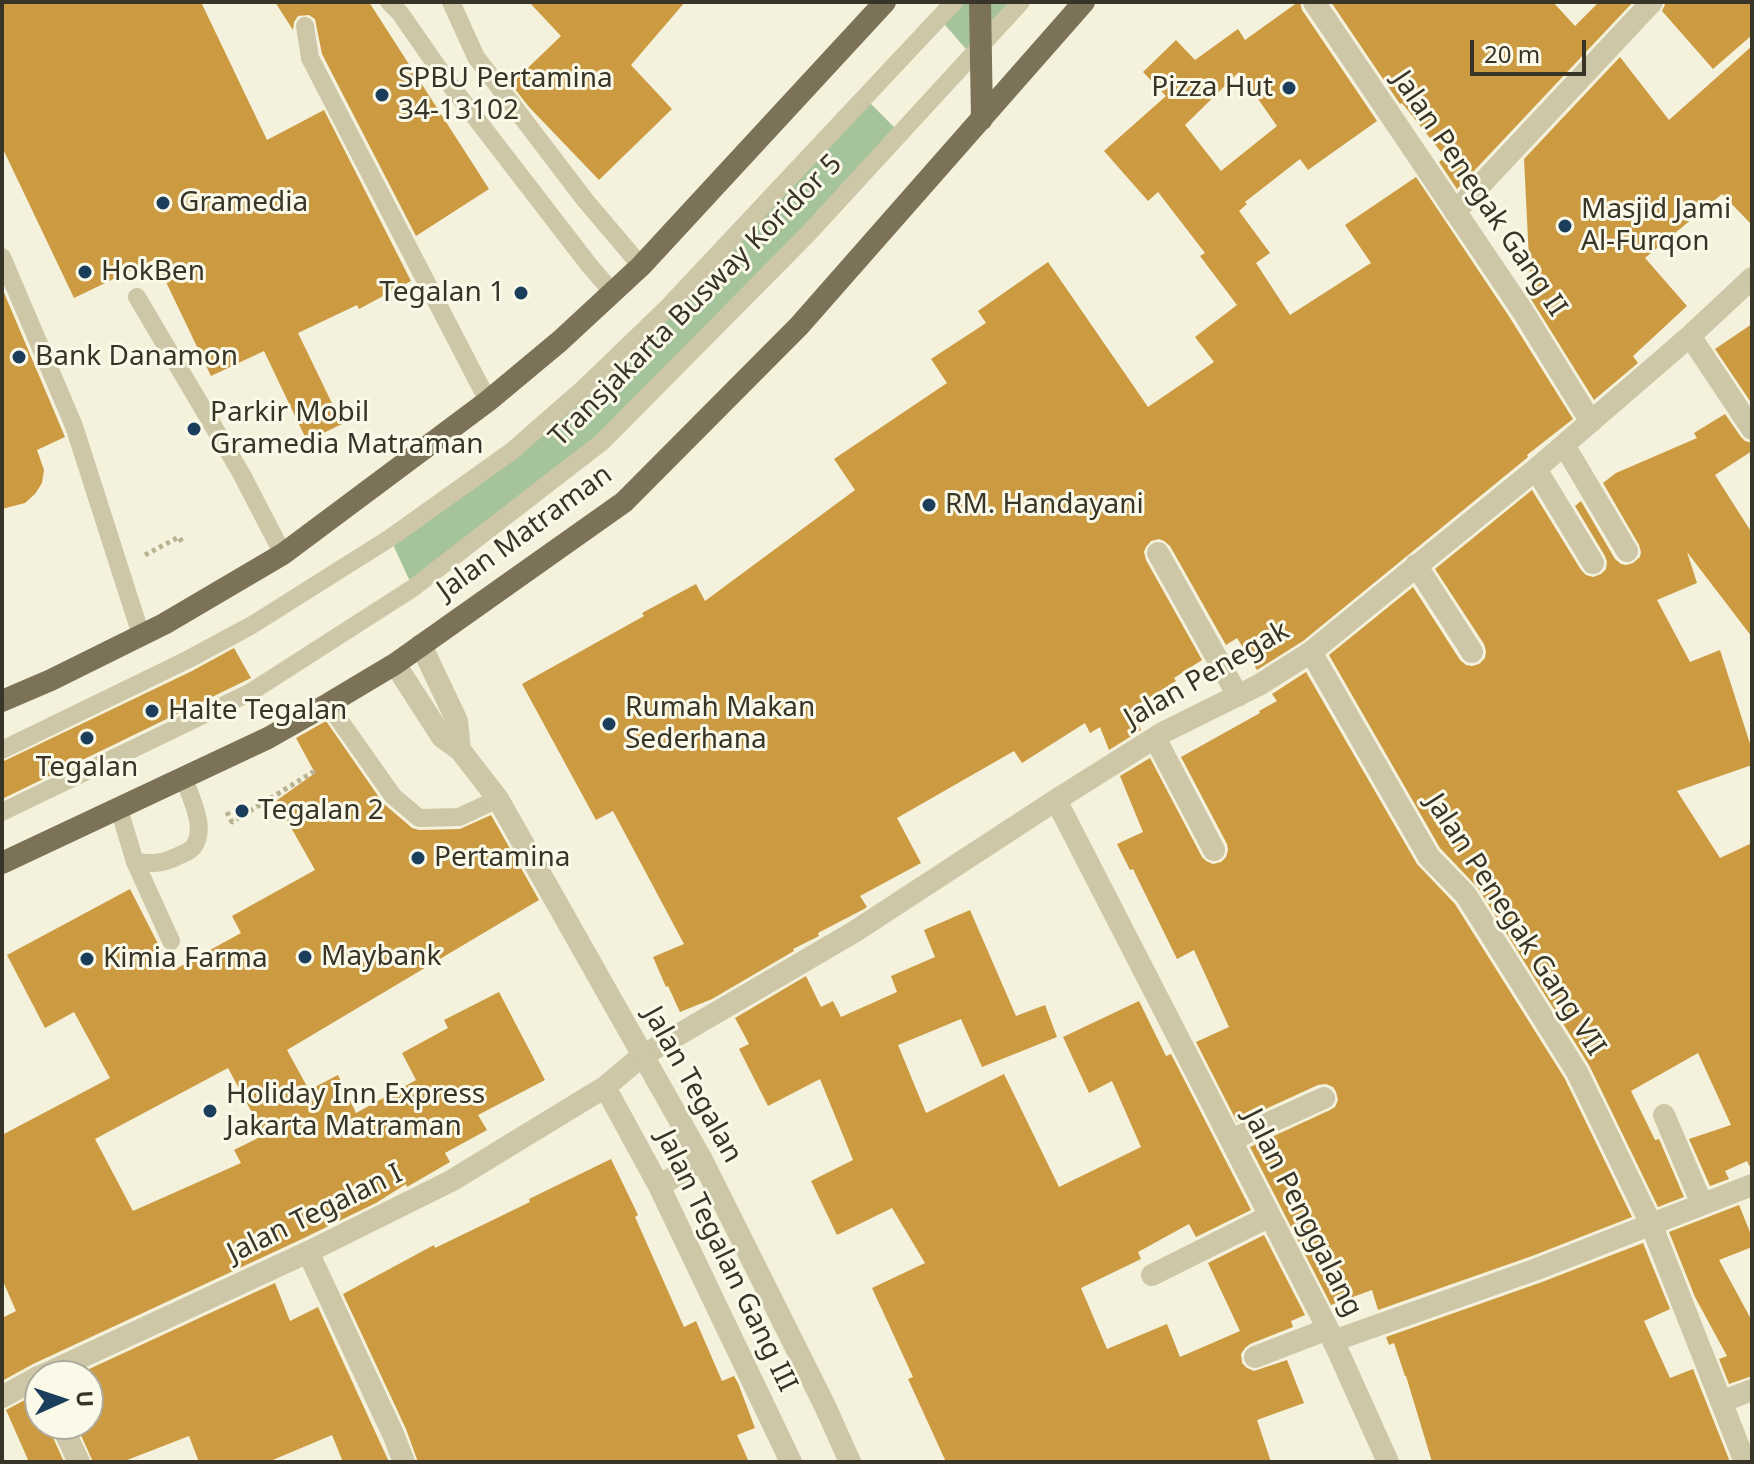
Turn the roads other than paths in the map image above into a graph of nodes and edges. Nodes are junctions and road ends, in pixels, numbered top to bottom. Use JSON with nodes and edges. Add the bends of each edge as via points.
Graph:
{"nodes":[{"id":1,"x":389,"y":2,"type":"edge"},
{"id":2,"x":451,"y":2,"type":"edge"},
{"id":3,"x":885,"y":2,"type":"edge"},
{"id":4,"x":954,"y":2,"type":"edge"},
{"id":5,"x":980,"y":2,"type":"edge"},
{"id":6,"x":1021,"y":2,"type":"edge"},
{"id":7,"x":1084,"y":2,"type":"edge"},
{"id":8,"x":1314,"y":2,"type":"edge"},
{"id":9,"x":1652,"y":2,"type":"edge"},
{"id":10,"x":305,"y":26,"type":"dead end"},
{"id":11,"x":980,"y":47,"type":"junction"},
{"id":12,"x":982,"y":119,"type":"junction"},
{"id":13,"x":1455,"y":212,"type":"junction"},
{"id":14,"x":2,"y":257,"type":"edge"},
{"id":15,"x":641,"y":266,"type":"junction"},
{"id":16,"x":1752,"y":278,"type":"edge"},
{"id":17,"x":613,"y":293,"type":"junction"},
{"id":18,"x":137,"y":297,"type":"dead end"},
{"id":19,"x":1690,"y":336,"type":"junction"},
{"id":20,"x":488,"y":401,"type":"junction"},
{"id":21,"x":1591,"y":422,"type":"junction"},
{"id":22,"x":1752,"y":429,"type":"edge"},
{"id":23,"x":1564,"y":445,"type":"junction"},
{"id":24,"x":1536,"y":469,"type":"junction"},
{"id":25,"x":1627,"y":551,"type":"dead end"},
{"id":26,"x":1158,"y":553,"type":"dead end"},
{"id":27,"x":283,"y":554,"type":"junction"},
{"id":28,"x":1593,"y":563,"type":"dead end"},
{"id":29,"x":1416,"y":565,"type":"junction"},
{"id":30,"x":141,"y":635,"type":"junction"},
{"id":31,"x":421,"y":645,"type":"junction"},
{"id":32,"x":1311,"y":652,"type":"junction"},
{"id":33,"x":1472,"y":652,"type":"dead end"},
{"id":34,"x":395,"y":664,"type":"junction"},
{"id":35,"x":1238,"y":696,"type":"junction"},
{"id":36,"x":2,"y":701,"type":"edge"},
{"id":37,"x":328,"y":704,"type":"junction"},
{"id":38,"x":1155,"y":738,"type":"junction"},
{"id":39,"x":2,"y":750,"type":"edge"},
{"id":40,"x":460,"y":750,"type":"junction"},
{"id":41,"x":184,"y":778,"type":"junction"},
{"id":42,"x":498,"y":799,"type":"junction"},
{"id":43,"x":1056,"y":800,"type":"junction"},
{"id":44,"x":119,"y":809,"type":"junction"},
{"id":45,"x":2,"y":812,"type":"edge"},
{"id":46,"x":1214,"y":850,"type":"dead end"},
{"id":47,"x":135,"y":862,"type":"junction"},
{"id":48,"x":2,"y":863,"type":"edge"},
{"id":49,"x":171,"y":941,"type":"dead end"},
{"id":50,"x":642,"y":1056,"type":"junction"},
{"id":51,"x":605,"y":1087,"type":"junction"},
{"id":52,"x":1324,"y":1098,"type":"dead end"},
{"id":53,"x":1664,"y":1115,"type":"dead end"},
{"id":54,"x":1231,"y":1140,"type":"junction"},
{"id":55,"x":702,"y":1160,"type":"junction"},
{"id":56,"x":1752,"y":1185,"type":"edge"},
{"id":57,"x":659,"y":1186,"type":"junction"},
{"id":58,"x":1702,"y":1204,"type":"junction"},
{"id":59,"x":1270,"y":1216,"type":"junction"},
{"id":60,"x":1651,"y":1224,"type":"junction"},
{"id":61,"x":308,"y":1252,"type":"junction"},
{"id":62,"x":1152,"y":1275,"type":"dead end"},
{"id":63,"x":1331,"y":1335,"type":"junction"},
{"id":64,"x":1255,"y":1357,"type":"dead end"},
{"id":65,"x":76,"y":1360,"type":"edge"},
{"id":66,"x":24,"y":1385,"type":"edge"},
{"id":67,"x":1752,"y":1390,"type":"edge"},
{"id":68,"x":2,"y":1397,"type":"edge"},
{"id":69,"x":1721,"y":1402,"type":"junction"},
{"id":70,"x":69,"y":1440,"type":"edge"},
{"id":71,"x":79,"y":1462,"type":"edge"},
{"id":72,"x":404,"y":1462,"type":"edge"},
{"id":73,"x":791,"y":1462,"type":"edge"},
{"id":74,"x":850,"y":1462,"type":"edge"},
{"id":75,"x":1388,"y":1462,"type":"edge"},
{"id":76,"x":1745,"y":1462,"type":"edge"}],
"edges":[{"from":1,"to":17,"type":"lane"},
{"from":2,"to":15,"type":"lane","via":[[476,57]]},
{"from":3,"to":15,"type":"main road"},
{"from":4,"to":39,"type":"lane","name":"Transjakarta Busway Koridor 5","via":[[668,307],[512,451],[390,538],[252,625]]},
{"from":5,"to":11,"type":"main road"},
{"from":6,"to":11,"type":"lane","name":"Transjakarta Busway Koridor 5"},
{"from":7,"to":12,"type":"main road","name":"Jalan Matraman"},
{"from":8,"to":13,"type":"street","name":"Jalan Penegak Gang II"},
{"from":9,"to":13,"type":"street"},
{"from":10,"to":20,"type":"lane","via":[[310,58]]},
{"from":11,"to":12,"type":"main road"},
{"from":11,"to":45,"type":"lane","name":"Transjakarta Busway Koridor 5","via":[[807,235],[602,442],[413,588],[251,692]]},
{"from":12,"to":31,"type":"main road","name":"Jalan Matraman","via":[[799,326],[624,502]]},
{"from":13,"to":21,"type":"street","name":"Jalan Penegak Gang II"},
{"from":14,"to":30,"type":"lane","via":[[78,438]]},
{"from":15,"to":17,"type":"main road"},
{"from":16,"to":19,"type":"street","name":"Jalan Penegak"},
{"from":17,"to":20,"type":"main road"},
{"from":18,"to":27,"type":"lane"},
{"from":19,"to":21,"type":"street","name":"Jalan Penegak"},
{"from":19,"to":22,"type":"street"},
{"from":20,"to":27,"type":"main road"},
{"from":21,"to":23,"type":"street","name":"Jalan Penegak"},
{"from":23,"to":24,"type":"street","name":"Jalan Penegak"},
{"from":23,"to":25,"type":"street"},
{"from":24,"to":28,"type":"street"},
{"from":24,"to":29,"type":"street","name":"Jalan Penegak"},
{"from":26,"to":35,"type":"street"},
{"from":27,"to":30,"type":"main road"},
{"from":29,"to":32,"type":"street","name":"Jalan Penegak"},
{"from":29,"to":33,"type":"street"},
{"from":30,"to":36,"type":"main road"},
{"from":31,"to":34,"type":"main road","name":"Jalan Matraman"},
{"from":31,"to":40,"type":"street","name":"Jalan Tegalan","via":[[457,721]]},
{"from":32,"to":35,"type":"street","name":"Jalan Penegak"},
{"from":32,"to":60,"type":"street","name":"Jalan Penegak Gang VII","via":[[1429,857],[1466,895],[1577,1072]]},
{"from":34,"to":37,"type":"main road","name":"Jalan Matraman"},
{"from":34,"to":40,"type":"street","name":"Jalan Tegalan","via":[[442,737]]},
{"from":35,"to":38,"type":"street","name":"Jalan Penegak"},
{"from":37,"to":41,"type":"main road","name":"Jalan Matraman"},
{"from":37,"to":42,"type":"lane","via":[[393,796],[419,818],[459,817]]},
{"from":38,"to":43,"type":"street","name":"Jalan Penegak"},
{"from":38,"to":46,"type":"street"},
{"from":40,"to":42,"type":"street","name":"Jalan Tegalan"},
{"from":41,"to":44,"type":"main road","name":"Jalan Matraman"},
{"from":41,"to":47,"type":"lane","via":[[198,823],[194,845],[168,862]]},
{"from":42,"to":50,"type":"street","name":"Jalan Tegalan"},
{"from":43,"to":50,"type":"street","name":"Jalan Penegak","via":[[854,932]]},
{"from":43,"to":54,"type":"street","name":"Jalan Penggalang"},
{"from":44,"to":47,"type":"lane"},
{"from":44,"to":48,"type":"main road","name":"Jalan Matraman"},
{"from":47,"to":49,"type":"lane"},
{"from":50,"to":51,"type":"street","name":"Jalan Tegalan I"},
{"from":50,"to":55,"type":"street","name":"Jalan Tegalan"},
{"from":51,"to":57,"type":"street","name":"Jalan Tegalan Gang III"},
{"from":51,"to":61,"type":"street","name":"Jalan Tegalan I","via":[[451,1181]]},
{"from":52,"to":54,"type":"street"},
{"from":53,"to":58,"type":"street"},
{"from":54,"to":59,"type":"street","name":"Jalan Penggalang"},
{"from":55,"to":57,"type":"street"},
{"from":55,"to":74,"type":"street","name":"Jalan Tegalan"},
{"from":56,"to":58,"type":"street","name":"Jalan Penggalang"},
{"from":57,"to":73,"type":"street","name":"Jalan Tegalan Gang III"},
{"from":58,"to":60,"type":"street","name":"Jalan Penggalang"},
{"from":59,"to":62,"type":"street"},
{"from":59,"to":63,"type":"street","name":"Jalan Penggalang"},
{"from":60,"to":63,"type":"street","name":"Jalan Penggalang","via":[[1537,1269]]},
{"from":60,"to":69,"type":"street","name":"Jalan Penegak Gang VII"},
{"from":61,"to":65,"type":"street","name":"Jalan Tegalan I"},
{"from":61,"to":72,"type":"street"},
{"from":63,"to":64,"type":"street"},
{"from":63,"to":75,"type":"street"},
{"from":66,"to":68,"type":"street","name":"Jalan Tegalan I"},
{"from":67,"to":69,"type":"street"},
{"from":69,"to":76,"type":"street","name":"Jalan Penegak Gang VII"},
{"from":70,"to":71,"type":"street"}]}
